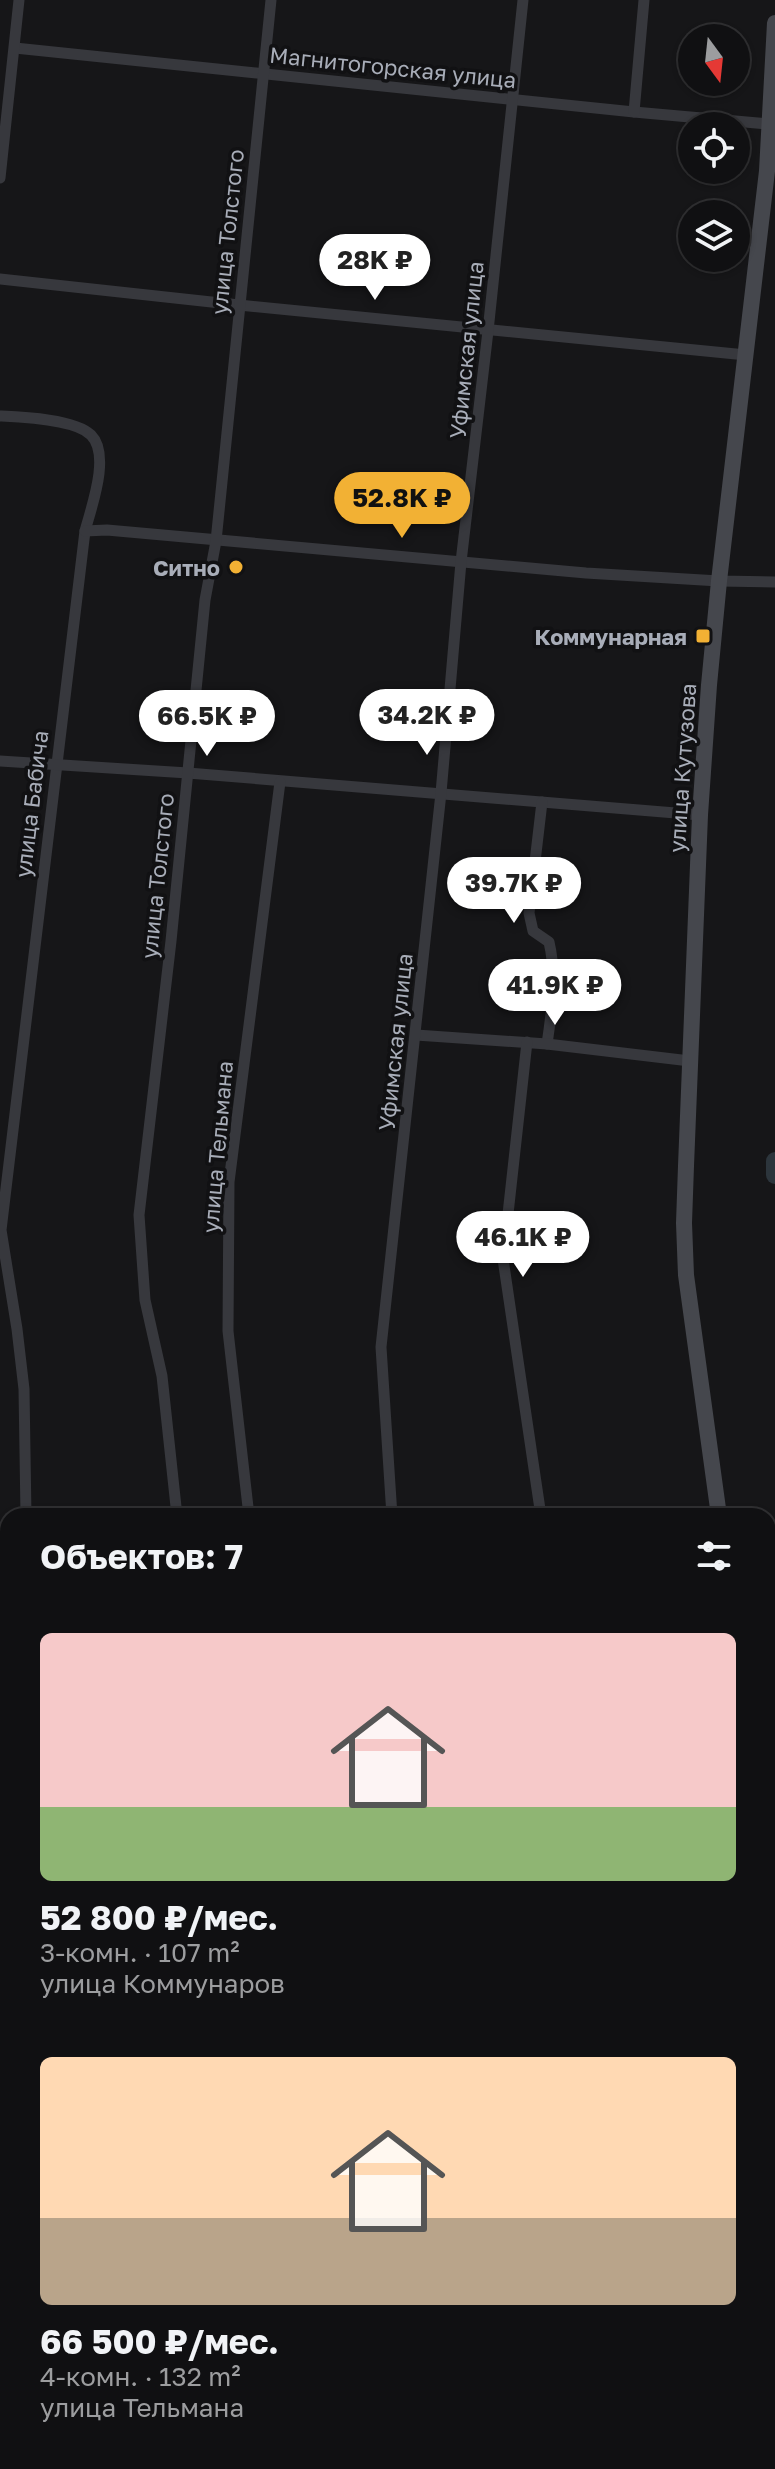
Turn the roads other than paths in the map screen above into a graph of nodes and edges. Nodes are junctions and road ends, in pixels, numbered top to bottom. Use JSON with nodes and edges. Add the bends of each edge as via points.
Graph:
{"nodes":[{"id":1,"x":19,"y":0,"type":"edge"},
{"id":2,"x":271,"y":0,"type":"edge"},
{"id":3,"x":523,"y":0,"type":"edge"},
{"id":4,"x":644,"y":0,"type":"edge"},
{"id":5,"x":775,"y":23,"type":"edge"},
{"id":6,"x":15,"y":48,"type":"junction"},
{"id":7,"x":263,"y":74,"type":"junction"},
{"id":8,"x":513,"y":99,"type":"junction"},
{"id":9,"x":634,"y":112,"type":"junction"},
{"id":10,"x":768,"y":124,"type":"junction"},
{"id":11,"x":771,"y":171,"type":"edge"},
{"id":12,"x":0,"y":178,"type":"edge"},
{"id":13,"x":0,"y":279,"type":"edge"},
{"id":14,"x":239,"y":305,"type":"junction"},
{"id":15,"x":488,"y":331,"type":"junction"},
{"id":16,"x":746,"y":355,"type":"junction"},
{"id":17,"x":0,"y":416,"type":"edge"},
{"id":18,"x":85,"y":531,"type":"junction"},
{"id":19,"x":216,"y":541,"type":"junction"},
{"id":20,"x":461,"y":562,"type":"junction"},
{"id":21,"x":719,"y":581,"type":"junction"},
{"id":22,"x":775,"y":582,"type":"edge"},
{"id":23,"x":0,"y":761,"type":"edge"},
{"id":24,"x":56,"y":765,"type":"junction"},
{"id":25,"x":188,"y":773,"type":"junction"},
{"id":26,"x":280,"y":782,"type":"junction"},
{"id":27,"x":441,"y":793,"type":"junction"},
{"id":28,"x":542,"y":802,"type":"junction"},
{"id":29,"x":700,"y":815,"type":"junction"},
{"id":30,"x":416,"y":1035,"type":"junction"},
{"id":31,"x":527,"y":1042,"type":"junction"},
{"id":32,"x":547,"y":1044,"type":"junction"},
{"id":33,"x":690,"y":1061,"type":"junction"},
{"id":34,"x":26,"y":1508,"type":"edge"},
{"id":35,"x":176,"y":1508,"type":"edge"},
{"id":36,"x":248,"y":1508,"type":"edge"},
{"id":37,"x":391,"y":1508,"type":"edge"},
{"id":38,"x":540,"y":1508,"type":"edge"},
{"id":39,"x":718,"y":1508,"type":"edge"}],
"edges":[{"from":1,"to":6,"type":"street"},
{"from":2,"to":7,"type":"street","name":"улица Толстого"},
{"from":3,"to":8,"type":"street","name":"Уфимская улица"},
{"from":4,"to":9,"type":"street"},
{"from":5,"to":10,"type":"main road","name":"улица Кутузова"},
{"from":6,"to":7,"type":"street","name":"Магнитогорская улица"},
{"from":6,"to":12,"type":"street"},
{"from":7,"to":8,"type":"street","name":"Магнитогорская улица"},
{"from":7,"to":14,"type":"street","name":"улица Толстого"},
{"from":8,"to":9,"type":"street","name":"Магнитогорская улица"},
{"from":8,"to":15,"type":"street","name":"Уфимская улица"},
{"from":9,"to":10,"type":"street","name":"Магнитогорская улица"},
{"from":10,"to":11,"type":"main road","name":"улица Кутузова"},
{"from":11,"to":16,"type":"main road","name":"улица Кутузова"},
{"from":13,"to":14,"type":"street"},
{"from":14,"to":15,"type":"street"},
{"from":14,"to":19,"type":"street","name":"улица Толстого"},
{"from":15,"to":16,"type":"street"},
{"from":15,"to":20,"type":"street","name":"Уфимская улица"},
{"from":16,"to":21,"type":"main road","name":"улица Кутузова"},
{"from":17,"to":18,"type":"street","name":"улица Бабича","via":[[74,425],[91,435],[99,455],[98,480]]},
{"from":18,"to":19,"type":"street"},
{"from":18,"to":24,"type":"street","name":"улица Бабича"},
{"from":19,"to":20,"type":"street"},
{"from":19,"to":25,"type":"street","name":"улица Толстого"},
{"from":20,"to":21,"type":"street"},
{"from":20,"to":27,"type":"street","name":"Уфимская улица"},
{"from":21,"to":22,"type":"street"},
{"from":21,"to":29,"type":"main road","name":"улица Кутузова"},
{"from":23,"to":24,"type":"street"},
{"from":24,"to":25,"type":"street"},
{"from":24,"to":34,"type":"street","name":"улица Бабича","via":[[1,1230],[24,1389]]},
{"from":25,"to":26,"type":"street"},
{"from":25,"to":35,"type":"street","name":"улица Толстого","via":[[139,1215],[145,1300],[162,1376]]},
{"from":26,"to":27,"type":"street"},
{"from":26,"to":36,"type":"street","name":"улица Тельмана","via":[[229,1182],[228,1331]]},
{"from":27,"to":28,"type":"street"},
{"from":27,"to":30,"type":"street","name":"Уфимская улица"},
{"from":28,"to":29,"type":"street"},
{"from":28,"to":32,"type":"street","via":[[529,913],[533,931],[549,942],[552,956]]},
{"from":29,"to":33,"type":"main road","name":"улица Кутузова"},
{"from":30,"to":31,"type":"street"},
{"from":30,"to":37,"type":"street","name":"Уфимская улица","via":[[381,1347]]},
{"from":31,"to":32,"type":"street"},
{"from":31,"to":38,"type":"street","via":[[503,1259]]},
{"from":32,"to":33,"type":"street"},
{"from":33,"to":39,"type":"main road","name":"улица Кутузова","via":[[686,1275]]}]}
